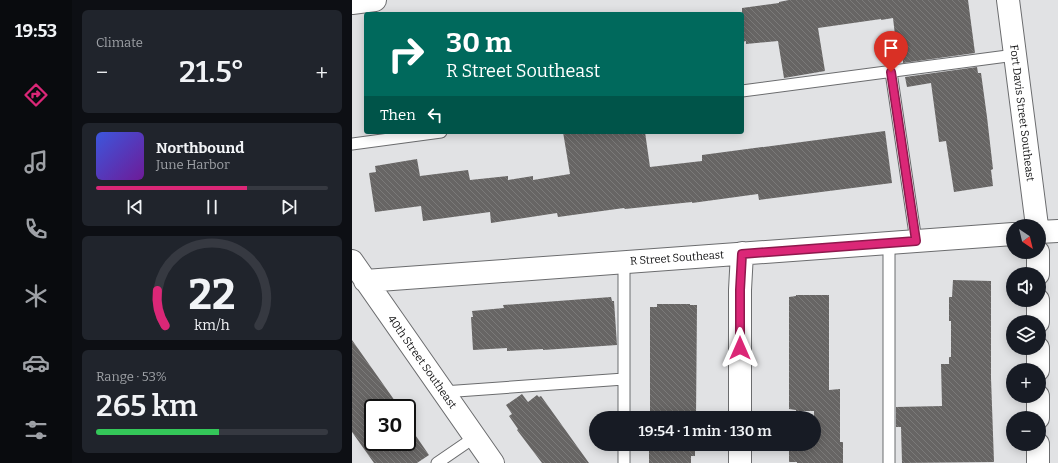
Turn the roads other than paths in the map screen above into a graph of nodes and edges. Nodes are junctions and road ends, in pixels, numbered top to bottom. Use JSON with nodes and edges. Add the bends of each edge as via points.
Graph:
{"nodes":[{"id":1,"x":375,"y":0,"type":"edge"},
{"id":2,"x":1008,"y":0,"type":"edge"},
{"id":3,"x":352,"y":3,"type":"edge"},
{"id":4,"x":1015,"y":55,"type":"junction"},
{"id":5,"x":891,"y":72,"type":"junction"},
{"id":6,"x":744,"y":91,"type":"edge"},
{"id":7,"x":426,"y":134,"type":"edge"},
{"id":8,"x":352,"y":144,"type":"edge"},
{"id":9,"x":1036,"y":219,"type":"edge"},
{"id":10,"x":1058,"y":231,"type":"edge"},
{"id":11,"x":1046,"y":232,"type":"edge"},
{"id":12,"x":1006,"y":235,"type":"edge"},
{"id":13,"x":916,"y":241,"type":"junction"},
{"id":14,"x":889,"y":243,"type":"junction"},
{"id":15,"x":742,"y":254,"type":"junction"},
{"id":16,"x":352,"y":261,"type":"edge"},
{"id":17,"x":624,"y":262,"type":"junction"},
{"id":18,"x":365,"y":281,"type":"junction"},
{"id":19,"x":624,"y":379,"type":"junction"},
{"id":20,"x":443,"y":392,"type":"junction"},
{"id":21,"x":624,"y":411,"type":"edge"},
{"id":22,"x":740,"y":411,"type":"edge"},
{"id":23,"x":474,"y":437,"type":"junction"},
{"id":24,"x":624,"y":451,"type":"edge"},
{"id":25,"x":740,"y":451,"type":"edge"},
{"id":26,"x":1038,"y":451,"type":"edge"},
{"id":27,"x":437,"y":463,"type":"edge"},
{"id":28,"x":493,"y":463,"type":"edge"},
{"id":29,"x":624,"y":463,"type":"edge"},
{"id":30,"x":740,"y":463,"type":"edge"},
{"id":31,"x":889,"y":463,"type":"edge"},
{"id":32,"x":1038,"y":463,"type":"edge"}],
"edges":[{"from":1,"to":3,"type":"street"},
{"from":2,"to":4,"type":"street","name":"Fort Davis Street Southeast"},
{"from":4,"to":5,"type":"lane"},
{"from":4,"to":9,"type":"street","name":"Fort Davis Street Southeast"},
{"from":5,"to":6,"type":"lane"},
{"from":5,"to":13,"type":"lane"},
{"from":7,"to":8,"type":"lane"},
{"from":10,"to":11,"type":"street"},
{"from":12,"to":13,"type":"street","name":"R Street Southeast"},
{"from":13,"to":14,"type":"street","name":"R Street Southeast"},
{"from":14,"to":15,"type":"street","name":"R Street Southeast"},
{"from":14,"to":31,"type":"lane"},
{"from":15,"to":17,"type":"street","name":"R Street Southeast"},
{"from":15,"to":22,"type":"street"},
{"from":16,"to":18,"type":"street","name":"40th Street Southeast"},
{"from":17,"to":18,"type":"street","name":"R Street Southeast"},
{"from":17,"to":19,"type":"lane"},
{"from":18,"to":20,"type":"street","name":"40th Street Southeast"},
{"from":19,"to":20,"type":"lane"},
{"from":19,"to":21,"type":"lane"},
{"from":20,"to":23,"type":"street","name":"40th Street Southeast"},
{"from":23,"to":27,"type":"lane"},
{"from":23,"to":28,"type":"street","name":"40th Street Southeast"},
{"from":24,"to":29,"type":"lane"},
{"from":25,"to":30,"type":"street"},
{"from":26,"to":32,"type":"street"}]}
